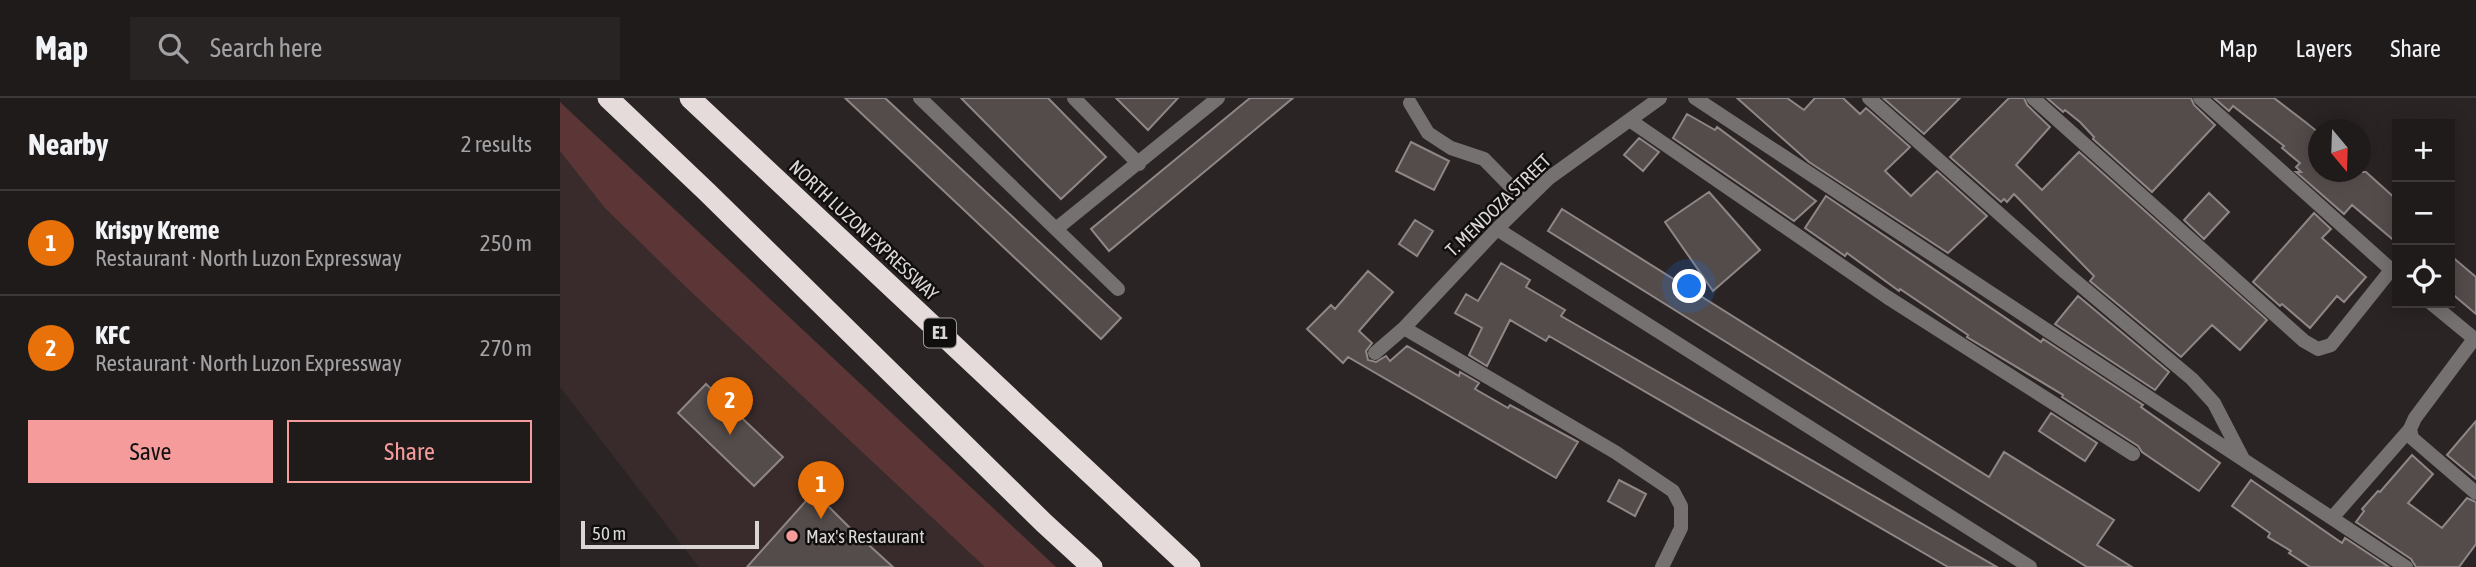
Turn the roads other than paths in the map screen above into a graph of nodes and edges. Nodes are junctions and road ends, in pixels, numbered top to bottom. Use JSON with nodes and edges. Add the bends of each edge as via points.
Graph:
{"nodes":[{"id":1,"x":608,"y":98,"type":"edge"},
{"id":2,"x":690,"y":98,"type":"edge"},
{"id":3,"x":920,"y":98,"type":"edge"},
{"id":4,"x":1074,"y":98,"type":"edge"},
{"id":5,"x":1218,"y":98,"type":"edge"},
{"id":6,"x":1660,"y":98,"type":"edge"},
{"id":7,"x":1695,"y":98,"type":"edge"},
{"id":8,"x":1869,"y":98,"type":"edge"},
{"id":9,"x":2033,"y":98,"type":"edge"},
{"id":10,"x":2200,"y":98,"type":"edge"},
{"id":11,"x":1410,"y":103,"type":"dead end"},
{"id":12,"x":1631,"y":121,"type":"junction"},
{"id":13,"x":1139,"y":164,"type":"junction"},
{"id":14,"x":1525,"y":201,"type":"junction"},
{"id":15,"x":1056,"y":229,"type":"junction"},
{"id":16,"x":1497,"y":229,"type":"junction"},
{"id":17,"x":2392,"y":271,"type":"edge"},
{"id":18,"x":2392,"y":275,"type":"edge"},
{"id":19,"x":1118,"y":289,"type":"dead end"},
{"id":20,"x":2437,"y":308,"type":"edge"},
{"id":21,"x":1404,"y":328,"type":"junction"},
{"id":22,"x":2475,"y":340,"type":"edge"},
{"id":23,"x":1375,"y":354,"type":"dead end"},
{"id":24,"x":2410,"y":429,"type":"junction"},
{"id":25,"x":2133,"y":454,"type":"dead end"},
{"id":26,"x":2245,"y":461,"type":"junction"},
{"id":27,"x":2476,"y":493,"type":"edge"},
{"id":28,"x":2332,"y":518,"type":"junction"},
{"id":29,"x":1092,"y":567,"type":"edge"},
{"id":30,"x":1190,"y":567,"type":"edge"},
{"id":31,"x":1662,"y":567,"type":"edge"},
{"id":32,"x":2029,"y":567,"type":"edge"},
{"id":33,"x":2406,"y":567,"type":"edge"}],
"edges":[{"from":1,"to":29,"type":"highway"},
{"from":2,"to":30,"type":"highway","name":"NORTH LUZON EXPRESSWAY","number":"E1"},
{"from":3,"to":15,"type":"street"},
{"from":4,"to":13,"type":"street"},
{"from":5,"to":13,"type":"street"},
{"from":6,"to":12,"type":"street","name":"T. MENDOZA STREET"},
{"from":7,"to":26,"type":"street"},
{"from":8,"to":26,"type":"street","via":[[2192,379],[2214,404]]},
{"from":9,"to":18,"type":"street","via":[[2318,349],[2331,345]]},
{"from":10,"to":17,"type":"street"},
{"from":11,"to":14,"type":"street","via":[[1428,133],[1451,148],[1484,159]]},
{"from":12,"to":14,"type":"street","name":"T. MENDOZA STREET","via":[[1549,178]]},
{"from":12,"to":25,"type":"street","via":[[1886,297]]},
{"from":13,"to":15,"type":"street"},
{"from":14,"to":16,"type":"street","name":"T. MENDOZA STREET"},
{"from":15,"to":19,"type":"street"},
{"from":16,"to":21,"type":"street","name":"T. MENDOZA STREET"},
{"from":16,"to":32,"type":"street"},
{"from":20,"to":22,"type":"street"},
{"from":21,"to":23,"type":"street","name":"T. MENDOZA STREET"},
{"from":21,"to":31,"type":"street","via":[[1673,491],[1681,506],[1681,528]]},
{"from":22,"to":24,"type":"street"},
{"from":24,"to":27,"type":"street","via":[[2412,438]]},
{"from":24,"to":28,"type":"street"},
{"from":26,"to":28,"type":"street"},
{"from":28,"to":33,"type":"street"}]}
